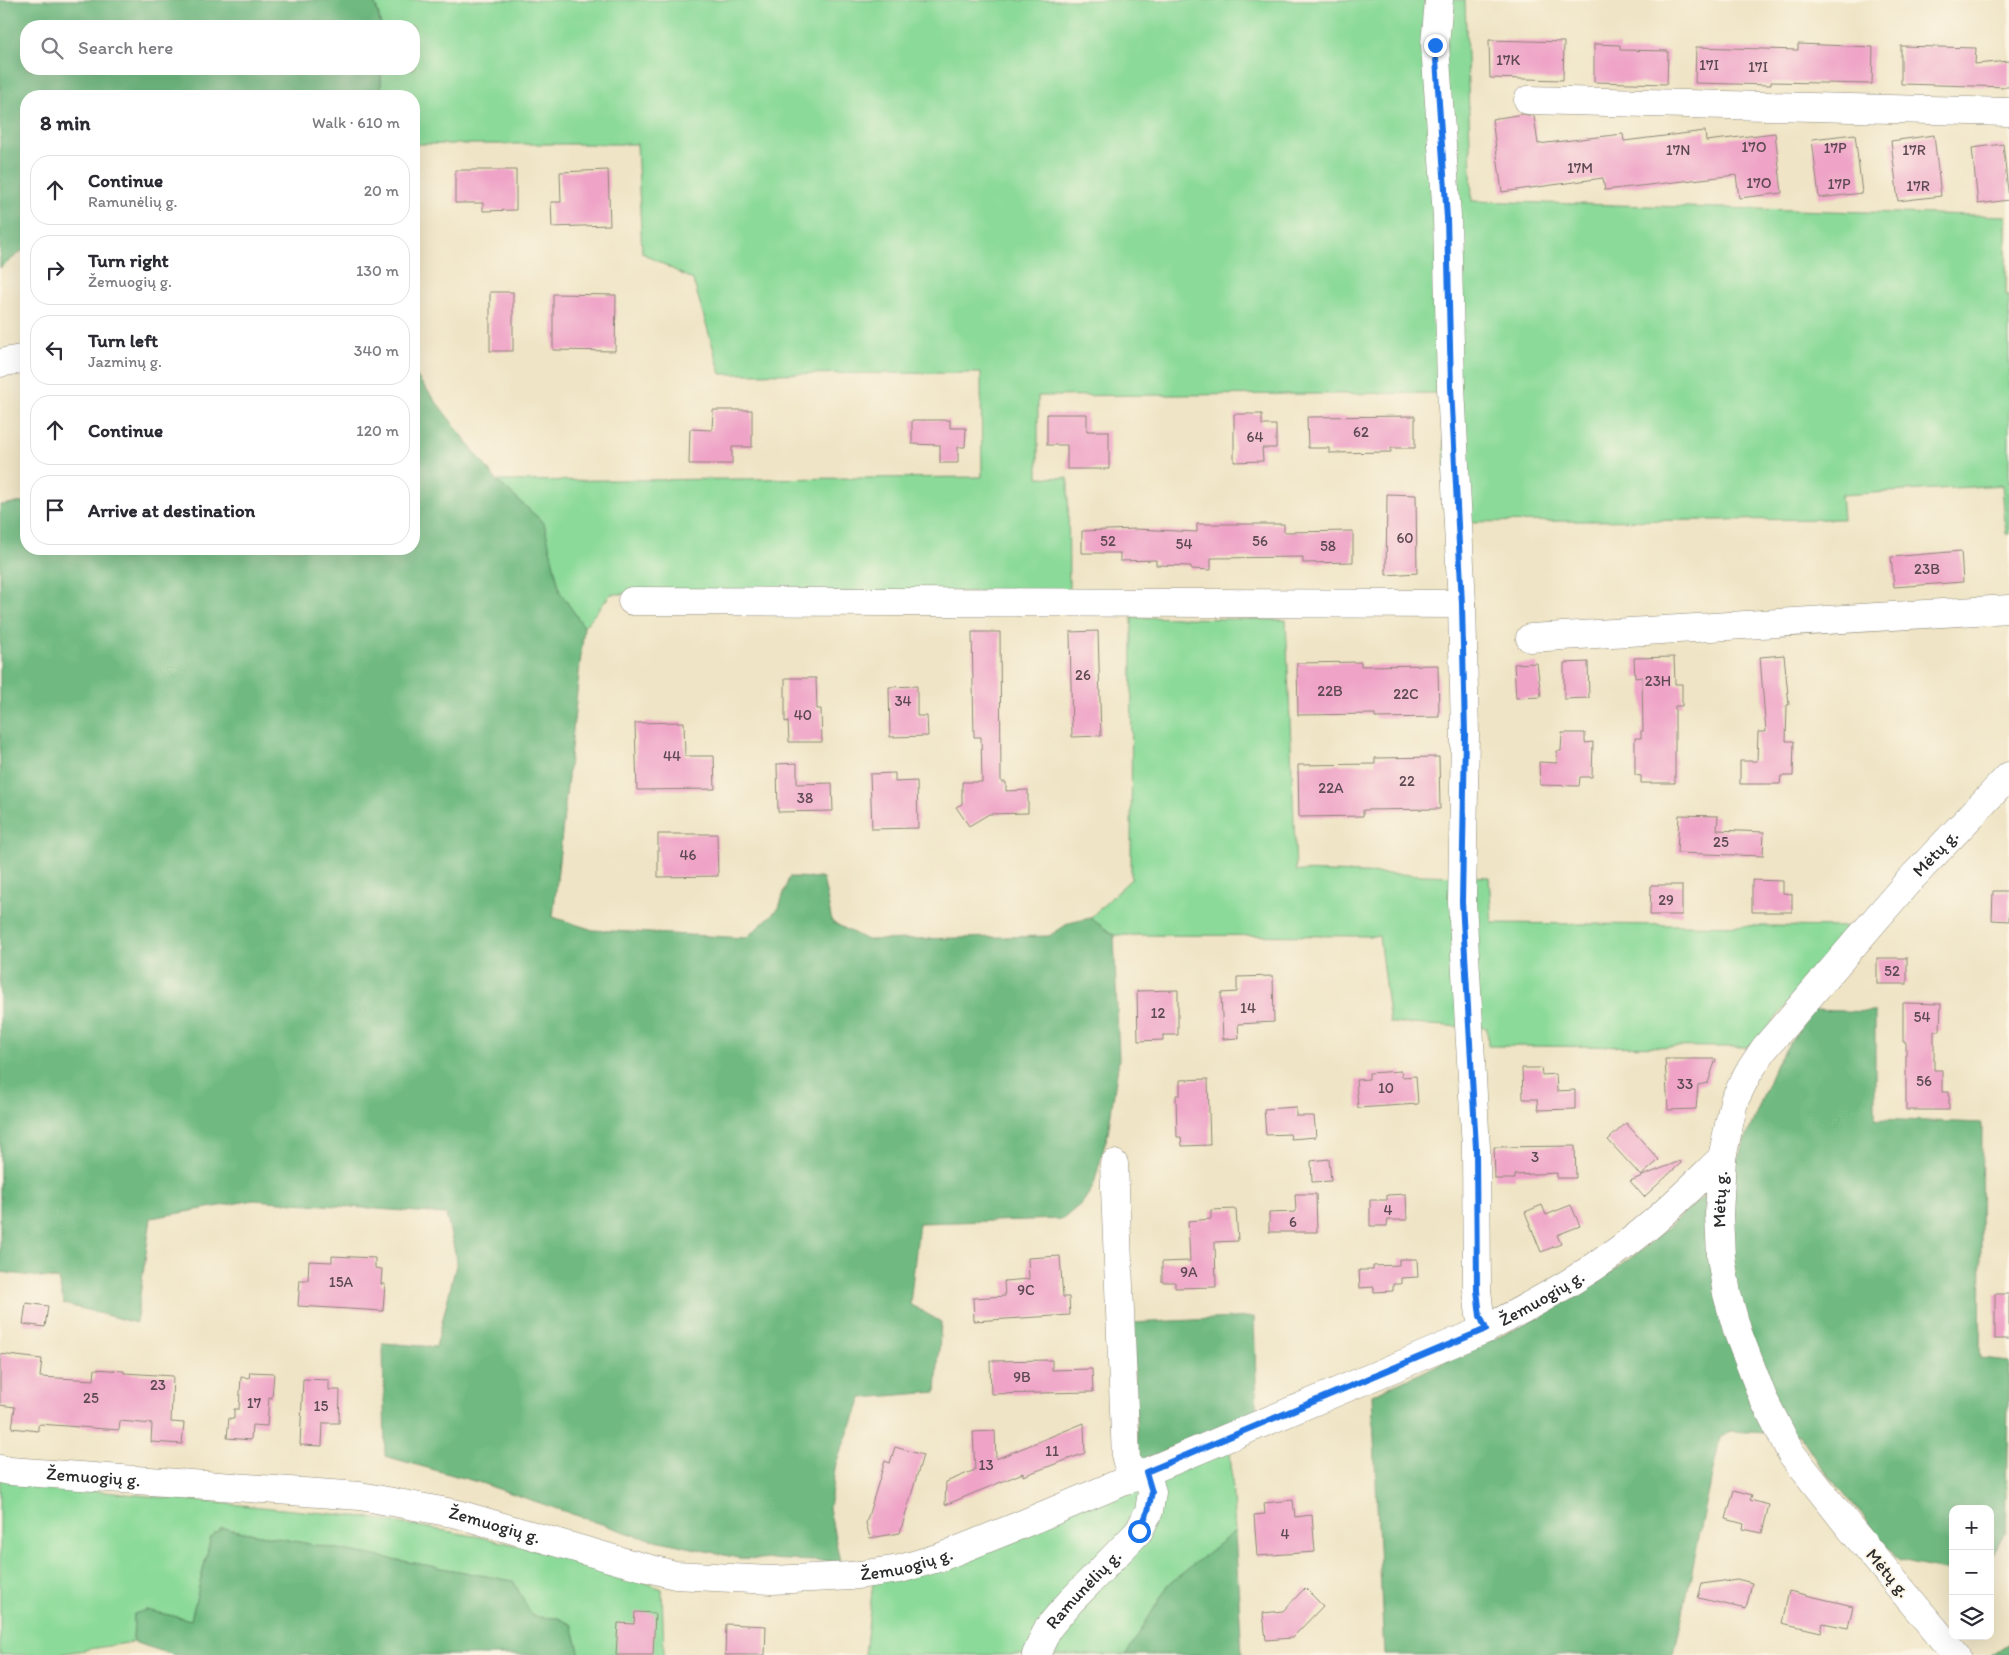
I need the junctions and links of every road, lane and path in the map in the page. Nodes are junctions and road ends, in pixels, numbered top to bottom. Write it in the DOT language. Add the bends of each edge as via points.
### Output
graph roads {
  1 [pos="1439,0"];
  2 [pos="1528,100"];
  3 [pos="2009,112"];
  4 [pos="20,359"];
  5 [pos="0,363"];
  6 [pos="632,601"];
  7 [pos="1462,604"];
  8 [pos="2009,609"];
  9 [pos="1530,638"];
  10 [pos="2009,776"];
  11 [pos="1722,1158"];
  12 [pos="1114,1164"];
  13 [pos="1486,1329"];
  14 [pos="0,1469"];
  15 [pos="1139,1475"];
  16 [pos="1036,1655"];
  17 [pos="1956,1655"];
  1 -- 7 [label="street" via="1435,45 1447,218"];
  2 -- 3 [label="street"];
  4 -- 5 [label="street"];
  6 -- 7 [label="street"];
  7 -- 13 [label="street" via="1465,734 1462,902 1476,1148 1477,1290 1480,1316"];
  8 -- 9 [label="street"];
  10 -- 11 [label="street, Mėtų g." via="1895,897 1764,1049 1734,1101"];
  11 -- 13 [label="street, Žemuogių g." via="1655,1221 1602,1261 1532,1305"];
  11 -- 17 [label="street, Mėtų g." via="1719,1215 1727,1294 1763,1398 1791,1452"];
  12 -- 15 [label="street, Ramunėlių g." via="1126,1460"];
  13 -- 15 [label="street, Žemuogių g."];
  14 -- 15 [label="street, Žemuogių g." via="360,1496 458,1514 676,1575 772,1580 900,1570 941,1557"];
  15 -- 16 [label="street, Ramunėlių g." via="1152,1492 1139,1531 1048,1628"];
}
